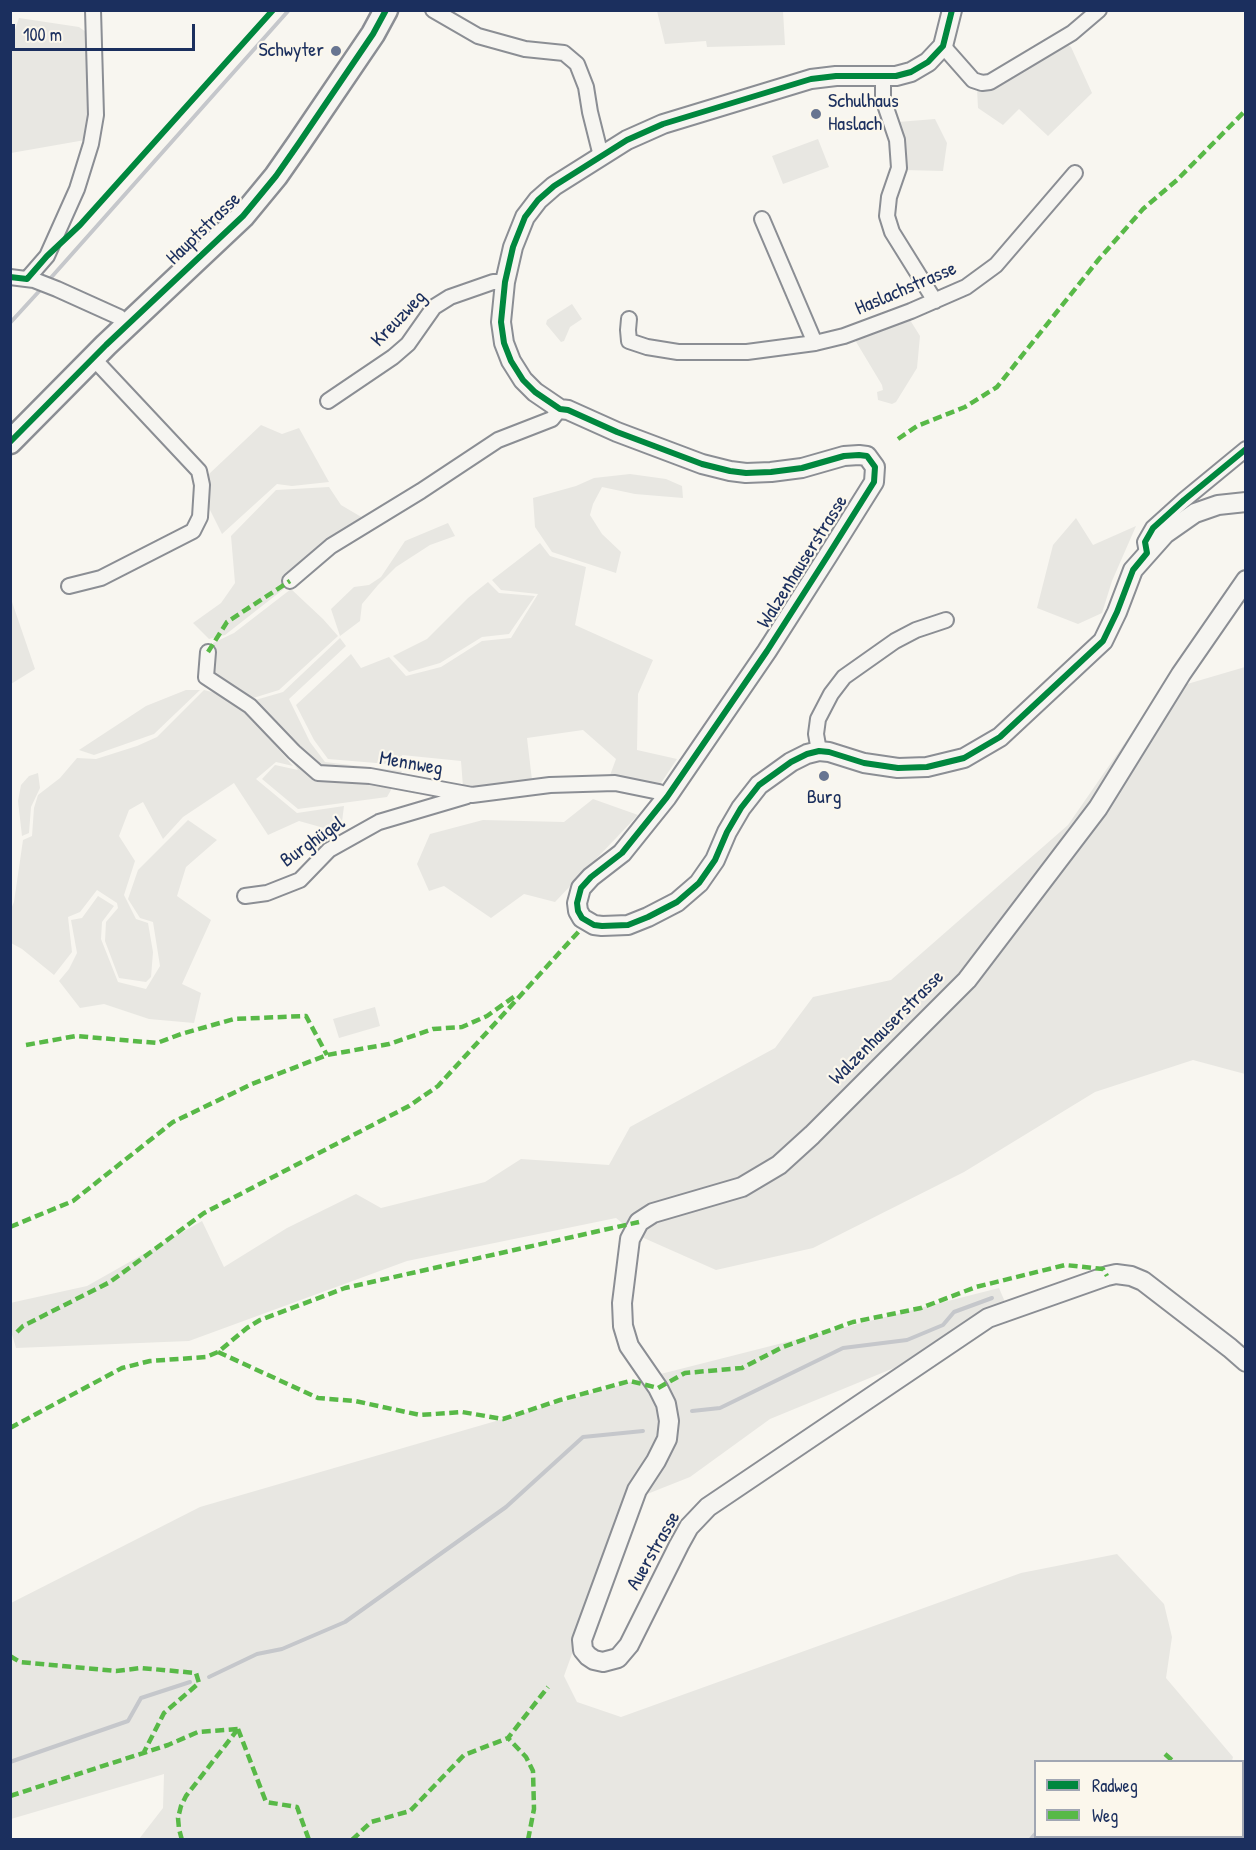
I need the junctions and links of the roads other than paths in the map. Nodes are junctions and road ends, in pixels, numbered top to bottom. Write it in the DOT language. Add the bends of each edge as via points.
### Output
graph roads {
  1 [pos="93,10"];
  2 [pos="386,10"];
  3 [pos="433,10"];
  4 [pos="952,10"];
  5 [pos="1098,10"];
  6 [pos="943,46"];
  7 [pos="883,76"];
  8 [pos="601,156"];
  9 [pos="1075,173"];
  10 [pos="762,219"];
  11 [pos="10,277"];
  12 [pos="31,280"];
  13 [pos="505,282"];
  14 [pos="935,301"];
  15 [pos="630,319"];
  16 [pos="127,325"];
  17 [pos="815,343"];
  18 [pos="93,358"];
  19 [pos="328,401"];
  20 [pos="560,409"];
  21 [pos="10,442"];
  22 [pos="1245,449"];
  23 [pos="1245,502"];
  24 [pos="1147,553"];
  25 [pos="1245,580"];
  26 [pos="290,581"];
  27 [pos="69,586"];
  28 [pos="946,620"];
  29 [pos="208,652"];
  30 [pos="819,751"];
  31 [pos="472,795"];
  32 [pos="667,797"];
  33 [pos="245,896"];
  34 [pos="639,1222"];
  35 [pos="1245,1362"];
  1 -- 12 [label="street" via="96,115 91,144 77,189 47,256"];
  2 -- 16 [label="main road, Hauptstrasse" via="310,127 250,208"];
  3 -- 8 [label="street" via="478,36 525,49 564,53 577,64"];
  4 -- 6 [label="street"];
  5 -- 6 [label="street" via="1072,33 990,82 973,80"];
  6 -- 7 [label="street, Walzenhauserstrasse" via="911,72"];
  7 -- 8 [label="street, Walzenhauserstrasse" via="811,79 663,123"];
  7 -- 14 [label="street" via="883,99 897,140 899,168 889,197 888,216 892,232"];
  8 -- 13 [label="street, Walzenhauserstrasse" via="554,186 525,217"];
  9 -- 14 [label="street, Haslachstrasse" via="996,265 966,287"];
  10 -- 17 [label="street"];
  11 -- 12 [label="street"];
  12 -- 16 [label="street" via="119,317"];
  13 -- 19 [label="street, Kreuzweg" via="493,282 450,297 434,307 408,344"];
  13 -- 20 [label="street, Walzenhauserstrasse" via="501,322 511,361 535,392"];
  14 -- 17 [label="street, Haslachstrasse"];
  15 -- 17 [label="street, Haslachstrasse" via="629,341 678,352 747,352"];
  16 -- 18 [label="main road, Hauptstrasse"];
  18 -- 21 [label="main road, Hauptstrasse"];
  18 -- 27 [label="street" via="199,471 200,517 193,531 109,574"];
  20 -- 26 [label="street" via="552,419 498,440 331,546"];
  20 -- 32 [label="street, Walzenhauserstrasse" via="702,464 730,471 771,472 859,455 867,456 875,467 874,482 827,557"];
  22 -- 24 [label="street" via="1153,528 1145,542"];
  23 -- 24 [label="street" via="1195,513 1165,534"];
  24 -- 30 [label="street" via="1133,570 1103,641 1000,737 964,758 927,767 864,763"];
  25 -- 34 [label="street, Walzenhauserstrasse" via="1098,808 967,980 779,1165 742,1187 653,1213"];
  28 -- 30 [label="street" via="905,636 844,677 818,719"];
  29 -- 31 [label="street, Mennweg" via="206,677 250,706 318,773 370,776"];
  30 -- 32 [label="street, Walzenhauserstrasse" via="791,762 759,785 741,808 699,883 677,902 628,925 587,922 578,911 581,888 622,853"];
  31 -- 32 [label="street, Mennweg" via="550,785 615,783"];
  31 -- 33 [label="street, Burghügel" via="379,822 329,850 300,880 267,893"];
  34 -- 35 [label="street, Auerstrasse" via="630,1239 622,1326 629,1346 666,1404 669,1421 667,1439 637,1490 582,1641 588,1656 603,1662 618,1658 629,1645 689,1527 708,1508 988,1318 1107,1276 1131,1276 1143,1281"];
}
